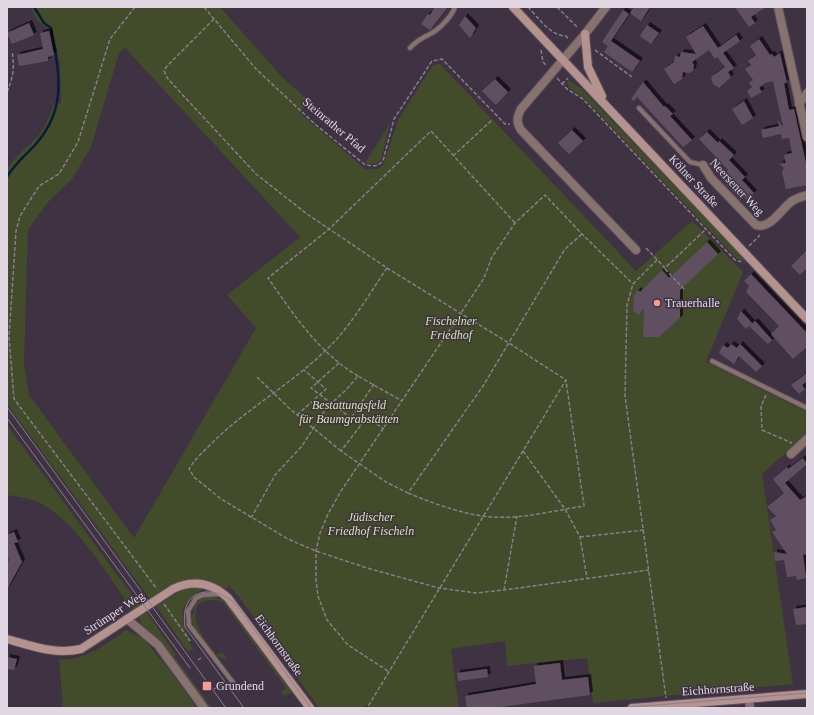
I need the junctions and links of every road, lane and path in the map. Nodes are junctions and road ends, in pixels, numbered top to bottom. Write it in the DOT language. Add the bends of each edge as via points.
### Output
graph roads {
  1 [pos="135,7"];
  2 [pos="204,7"];
  3 [pos="455,7"];
  4 [pos="513,7"];
  5 [pos="528,7"];
  6 [pos="557,7"];
  7 [pos="606,7"];
  8 [pos="778,7"];
  9 [pos="214,19"];
  10 [pos="585,34"];
  11 [pos="593,46"];
  12 [pos="574,47"];
  13 [pos="410,48"];
  14 [pos="12,52"];
  15 [pos="564,59"];
  16 [pos="553,72"];
  17 [pos="632,77"];
  18 [pos="7,92"];
  19 [pos="807,93"];
  20 [pos="799,104"];
  21 [pos="607,105"];
  22 [pos="639,108"];
  23 [pos="492,120"];
  24 [pos="518,124"];
  25 [pos="807,137"];
  26 [pos="454,156"];
  27 [pos="704,165"];
  28 [pos="807,195"];
  29 [pos="515,223"];
  30 [pos="761,227"];
  31 [pos="328,230"];
  32 [pos="706,230"];
  33 [pos="582,234"];
  34 [pos="646,248"];
  35 [pos="636,250"];
  36 [pos="744,252"];
  37 [pos="657,260"];
  38 [pos="757,265"];
  39 [pos="386,268"];
  40 [pos="665,268"];
  41 [pos="633,284"];
  42 [pos="684,290"];
  43 [pos="461,313"];
  44 [pos="807,319"];
  45 [pos="509,343"];
  46 [pos="325,352"];
  47 [pos="712,361"];
  48 [pos="338,363"];
  49 [pos="304,370"];
  50 [pos="358,376"];
  51 [pos="257,377"];
  52 [pos="566,380"];
  53 [pos="318,382"];
  54 [pos="374,384"];
  55 [pos="769,389"];
  56 [pos="273,392"];
  57 [pos="320,395"];
  58 [pos="402,402"];
  59 [pos="330,404"];
  60 [pos="807,408"];
  61 [pos="357,410"];
  62 [pos="297,415"];
  63 [pos="366,416"];
  64 [pos="351,418"];
  65 [pos="361,425"];
  66 [pos="314,429"];
  67 [pos="384,429"];
  68 [pos="807,438"];
  69 [pos="799,446"];
  70 [pos="341,451"];
  71 [pos="523,451"];
  72 [pos="790,454"];
  73 [pos="358,464"];
  74 [pos="408,493"];
  75 [pos="565,509"];
  76 [pos="483,516"];
  77 [pos="516,516"];
  78 [pos="250,518"];
  79 [pos="644,530"];
  80 [pos="580,537"];
  81 [pos="316,551"];
  82 [pos="649,570"];
  83 [pos="587,578"];
  84 [pos="439,588"];
  85 [pos="504,590"];
  86 [pos="160,597"];
  87 [pos="228,598"];
  88 [pos="127,619"];
  89 [pos="7,639"];
  90 [pos="190,641"];
  91 [pos="201,658"];
  92 [pos="198,660"];
  93 [pos="389,671"];
  94 [pos="223,683"];
  95 [pos="214,689"];
  96 [pos="238,689"];
  97 [pos="807,694"];
  98 [pos="749,698"];
  99 [pos="667,705"];
  100 [pos="204,708"];
  101 [pos="310,708"];
  102 [pos="367,708"];
  103 [pos="632,708"];
  104 [pos="750,708"];
  1 -- 86 [label="path" via="110,39 78,142 59,174 39,186 20,216 16,231 9,337 14,399 126,546"];
  2 -- 9 [label="path, Steinrather Pfad"];
  3 -- 13 [label="lane" via="450,18 432,34 419,38"];
  4 -- 15 [label="street, Kölner Straße"];
  5 -- 12 [label="path" via="553,32 566,36"];
  6 -- 10 [label="path"];
  7 -- 10 [label="street"];
  8 -- 20 [label="street"];
  9 -- 24 [label="path, Steinrather Pfad" via="256,69 316,125 364,164 372,167 383,161 394,119 432,61 442,58 506,124"];
  9 -- 31 [label="path" via="164,72 256,174"];
  10 -- 12 [label="street"];
  10 -- 21 [label="street" via="588,67"];
  11 -- 17 [label="path" via="597,52"];
  12 -- 15 [label="street"];
  14 -- 18 [label="path" via="14,66"];
  15 -- 16 [label="street"];
  15 -- 21 [label="street, Kölner Straße"];
  16 -- 24 [label="street" via="521,109 517,118"];
  16 -- 32 [label="path" via="567,89 582,99"];
  19 -- 20 [label="street"];
  20 -- 25 [label="street"];
  21 -- 36 [label="street, Kölner Straße"];
  22 -- 27 [label="lane, Neersener Weg" via="690,162"];
  23 -- 26 [label="path"];
  24 -- 35 [label="street"];
  26 -- 29 [label="path"];
  26 -- 31 [label="path" via="431,131"];
  27 -- 30 [label="street, Neersener Weg" via="711,178 756,225"];
  28 -- 30 [label="street, Neersener Weg" via="791,202 767,225"];
  29 -- 33 [label="path" via="545,195"];
  29 -- 43 [label="path" via="492,257 484,278"];
  30 -- 36 [label="path" via="759,235"];
  31 -- 39 [label="path"];
  31 -- 46 [label="path" via="268,278 304,329"];
  32 -- 38 [label="path" via="736,260 751,269"];
  32 -- 40 [label="path"];
  33 -- 41 [label="path"];
  33 -- 45 [label="path" via="566,249"];
  34 -- 37 [label="path"];
  36 -- 38 [label="street, Kölner Straße"];
  37 -- 40 [label="path"];
  37 -- 41 [label="path"];
  38 -- 44 [label="street, Kölner Straße"];
  39 -- 43 [label="path"];
  39 -- 46 [label="path" via="340,336"];
  40 -- 42 [label="path"];
  41 -- 79 [label="path" via="627,305 625,396"];
  43 -- 45 [label="path"];
  43 -- 58 [label="path"];
  45 -- 52 [label="path"];
  45 -- 74 [label="path" via="483,386"];
  46 -- 48 [label="path"];
  46 -- 49 [label="path"];
  47 -- 55 [label="lane"];
  48 -- 50 [label="path"];
  48 -- 53 [label="path"];
  49 -- 53 [label="path"];
  49 -- 56 [label="path"];
  50 -- 54 [label="path"];
  50 -- 59 [label="path"];
  51 -- 56 [label="path"];
  52 -- 71 [label="path"];
  52 -- 75 [label="path" via="584,506"];
  53 -- 57 [label="path" via="326,389"];
  53 -- 57 [label="path" via="311,388"];
  54 -- 58 [label="path"];
  54 -- 61 [label="path"];
  55 -- 60 [label="lane"];
  55 -- 69 [label="path" via="760,406 762,430"];
  56 -- 62 [label="path"];
  56 -- 78 [label="path" via="217,438 189,469 194,477 221,499"];
  57 -- 59 [label="path"];
  57 -- 62 [label="path"];
  58 -- 67 [label="path"];
  59 -- 64 [label="path"];
  59 -- 66 [label="path"];
  61 -- 63 [label="path"];
  61 -- 64 [label="path"];
  62 -- 66 [label="path"];
  63 -- 65 [label="path"];
  63 -- 67 [label="path"];
  64 -- 65 [label="path"];
  65 -- 70 [label="path"];
  66 -- 70 [label="path"];
  66 -- 78 [label="path" via="275,475"];
  67 -- 73 [label="path"];
  68 -- 69 [label="street"];
  69 -- 72 [label="street"];
  70 -- 73 [label="path"];
  71 -- 75 [label="path"];
  71 -- 76 [label="path"];
  73 -- 74 [label="path"];
  73 -- 81 [label="path" via="328,514 320,532"];
  74 -- 76 [label="path"];
  75 -- 77 [label="path"];
  75 -- 80 [label="path"];
  76 -- 77 [label="path"];
  76 -- 84 [label="path"];
  77 -- 85 [label="path"];
  78 -- 81 [label="path"];
  79 -- 80 [label="path"];
  79 -- 82 [label="path"];
  80 -- 83 [label="path"];
  81 -- 84 [label="path"];
  81 -- 93 [label="path" via="318,596 327,620 348,644"];
  82 -- 83 [label="path"];
  82 -- 99 [label="path"];
  83 -- 85 [label="path"];
  84 -- 85 [label="path" via="476,592"];
  84 -- 93 [label="path"];
  86 -- 87 [label="street, Strümper Weg" via="182,585 201,583 220,590"];
  86 -- 88 [label="street, Strümper Weg"];
  86 -- 90 [label="path"];
  87 -- 96 [label="lane" via="217,593 196,598 191,604 188,619 194,633"];
  87 -- 101 [label="street, Eichhornstraße"];
  88 -- 89 [label="street, Strümper Weg" via="90,644 72,651 47,650"];
  88 -- 100 [label="street" via="158,645"];
  91 -- 92 [label="path"];
  93 -- 102 [label="path"];
  94 -- 95 [label="path"];
  97 -- 98 [label="street, Eichhornstraße"];
  98 -- 99 [label="street, Eichhornstraße"];
  98 -- 104 [label="street"];
  99 -- 103 [label="street, Eichhornstraße"];
}
